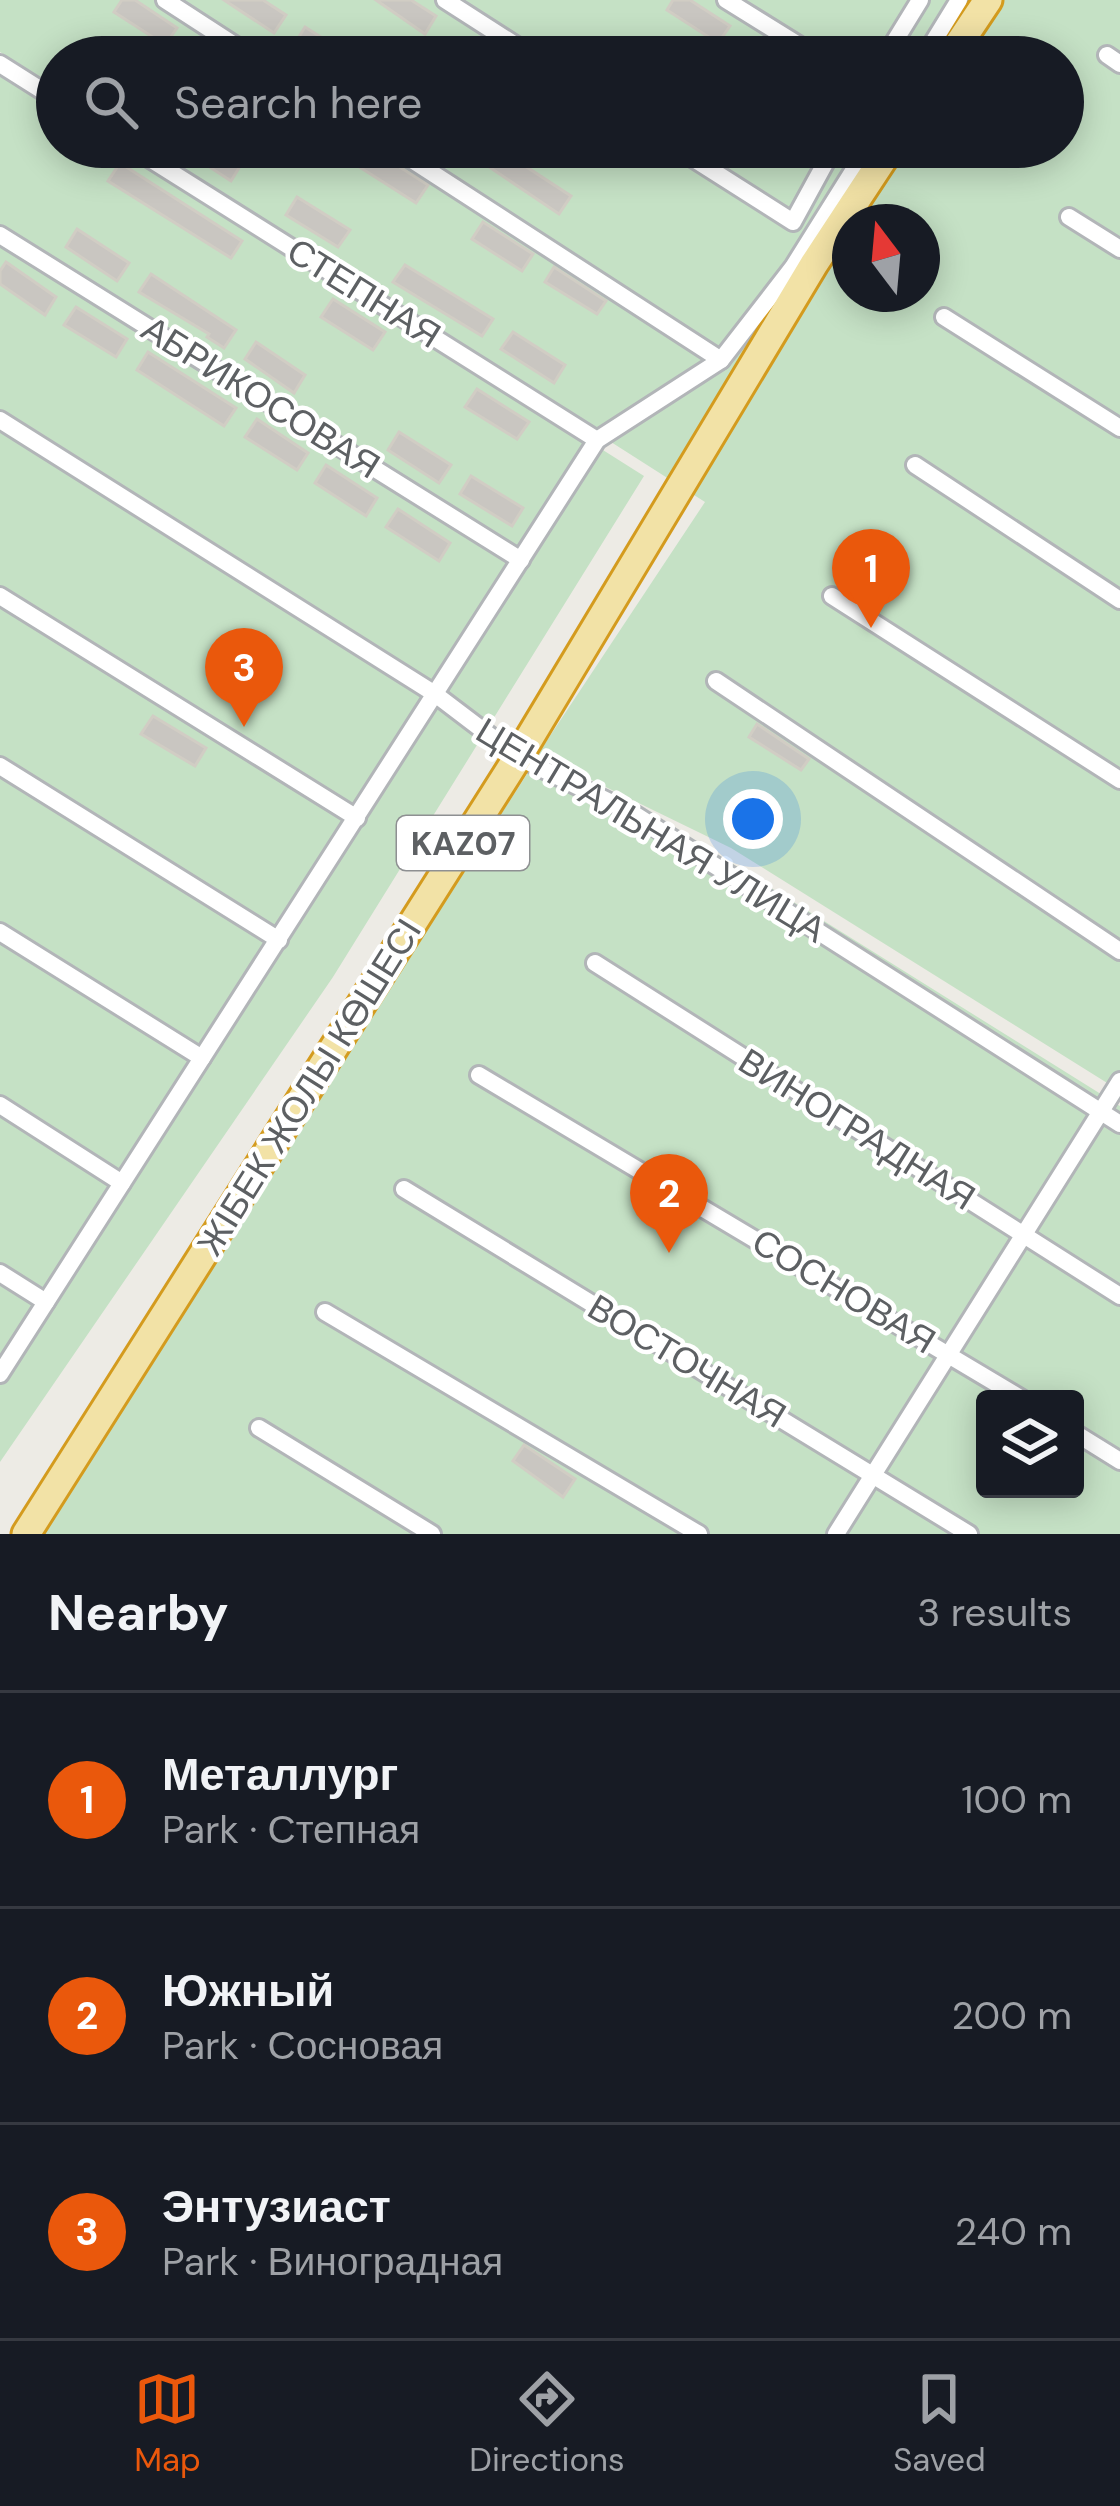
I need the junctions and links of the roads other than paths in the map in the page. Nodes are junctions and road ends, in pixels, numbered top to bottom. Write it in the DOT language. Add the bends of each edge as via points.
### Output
graph roads {
  1 [pos="165,0"];
  2 [pos="445,0"];
  3 [pos="727,0"];
  4 [pos="920,0"];
  5 [pos="959,0"];
  6 [pos="988,0"];
  7 [pos="221,36"];
  8 [pos="501,36"];
  9 [pos="784,36"];
  10 [pos="898,36"];
  11 [pos="937,36"];
  12 [pos="964,36"];
  13 [pos="0,64"];
  14 [pos="36,87"];
  15 [pos="164,168"];
  16 [pos="425,168"];
  17 [pos="708,168"];
  18 [pos="823,168"];
  19 [pos="855,168"];
  20 [pos="877,168"];
  21 [pos="1069,217"];
  22 [pos="0,235"];
  23 [pos="1120,249"];
  24 [pos="944,317"];
  25 [pos="722,360"];
  26 [pos="0,420"];
  27 [pos="1120,428"];
  28 [pos="597,440"];
  29 [pos="915,465"];
  30 [pos="521,560"];
  31 [pos="0,596"];
  32 [pos="832,596"];
  33 [pos="1120,601"];
  34 [pos="716,681"];
  35 [pos="435,694"];
  36 [pos="518,757"];
  37 [pos="0,766"];
  38 [pos="1120,780"];
  39 [pos="357,818"];
  40 [pos="0,932"];
  41 [pos="279,940"];
  42 [pos="1120,951"];
  43 [pos="595,963"];
  44 [pos="202,1058"];
  45 [pos="478,1075"];
  46 [pos="1120,1081"];
  47 [pos="0,1105"];
  48 [pos="1100,1111"];
  49 [pos="1120,1124"];
  50 [pos="122,1183"];
  51 [pos="404,1190"];
  52 [pos="1023,1235"];
  53 [pos="0,1273"];
  54 [pos="1120,1296"];
  55 [pos="46,1302"];
  56 [pos="326,1312"];
  57 [pos="950,1353"];
  58 [pos="0,1374"];
  59 [pos="1008,1390"];
  60 [pos="259,1428"];
  61 [pos="1084,1439"];
  62 [pos="1120,1462"];
  63 [pos="874,1474"];
  64 [pos="26,1534"];
  65 [pos="432,1534"];
  66 [pos="699,1534"];
  67 [pos="836,1534"];
  68 [pos="969,1534"];
  1 -- 7 [label="street"];
  2 -- 8 [label="street"];
  3 -- 9 [label="street"];
  4 -- 10 [label="street"];
  5 -- 11 [label="street"];
  6 -- 12 [label="highway"];
  13 -- 14 [label="street"];
  15 -- 28 [label="street, СТЕПНАЯ"];
  16 -- 25 [label="street"];
  17 -- 18 [label="street" via="793,222"];
  19 -- 25 [label="street"];
  20 -- 36 [label="highway, ЖІБЕК ЖОЛЫ КӨШЕСІ / KAZ07"];
  21 -- 23 [label="street"];
  22 -- 30 [label="street, АБРИКОСОВАЯ"];
  24 -- 27 [label="street"];
  25 -- 28 [label="street"];
  26 -- 35 [label="street, ЦЕНТРАЛЬНАЯ УЛИЦА"];
  28 -- 30 [label="street"];
  29 -- 33 [label="street"];
  30 -- 35 [label="street"];
  31 -- 39 [label="street"];
  32 -- 38 [label="street"];
  34 -- 42 [label="street"];
  35 -- 36 [label="street, ЦЕНТРАЛЬНАЯ УЛИЦА"];
  35 -- 39 [label="street"];
  36 -- 48 [label="street, ЦЕНТРАЛЬНАЯ УЛИЦА" via="634,814"];
  36 -- 64 [label="highway, ЖІБЕК ЖОЛЫ КӨШЕСІ / KAZ07"];
  37 -- 41 [label="street"];
  39 -- 41 [label="street"];
  40 -- 44 [label="street"];
  41 -- 44 [label="street"];
  43 -- 52 [label="street, ВИНОГРАДНАЯ"];
  44 -- 50 [label="street"];
  45 -- 57 [label="street, СОСНОВАЯ"];
  46 -- 48 [label="street"];
  47 -- 50 [label="street"];
  48 -- 49 [label="street, ЦЕНТРАЛЬНАЯ УЛИЦА"];
  48 -- 52 [label="street"];
  50 -- 55 [label="street"];
  51 -- 63 [label="street, ВОСТОЧНАЯ"];
  52 -- 54 [label="street, ВИНОГРАДНАЯ"];
  52 -- 57 [label="street"];
  53 -- 55 [label="street"];
  55 -- 58 [label="street"];
  56 -- 66 [label="street"];
  57 -- 59 [label="street, СОСНОВАЯ"];
  57 -- 63 [label="street"];
  60 -- 65 [label="street"];
  61 -- 62 [label="street"];
  63 -- 67 [label="street"];
  63 -- 68 [label="street, ВОСТОЧНАЯ"];
}
